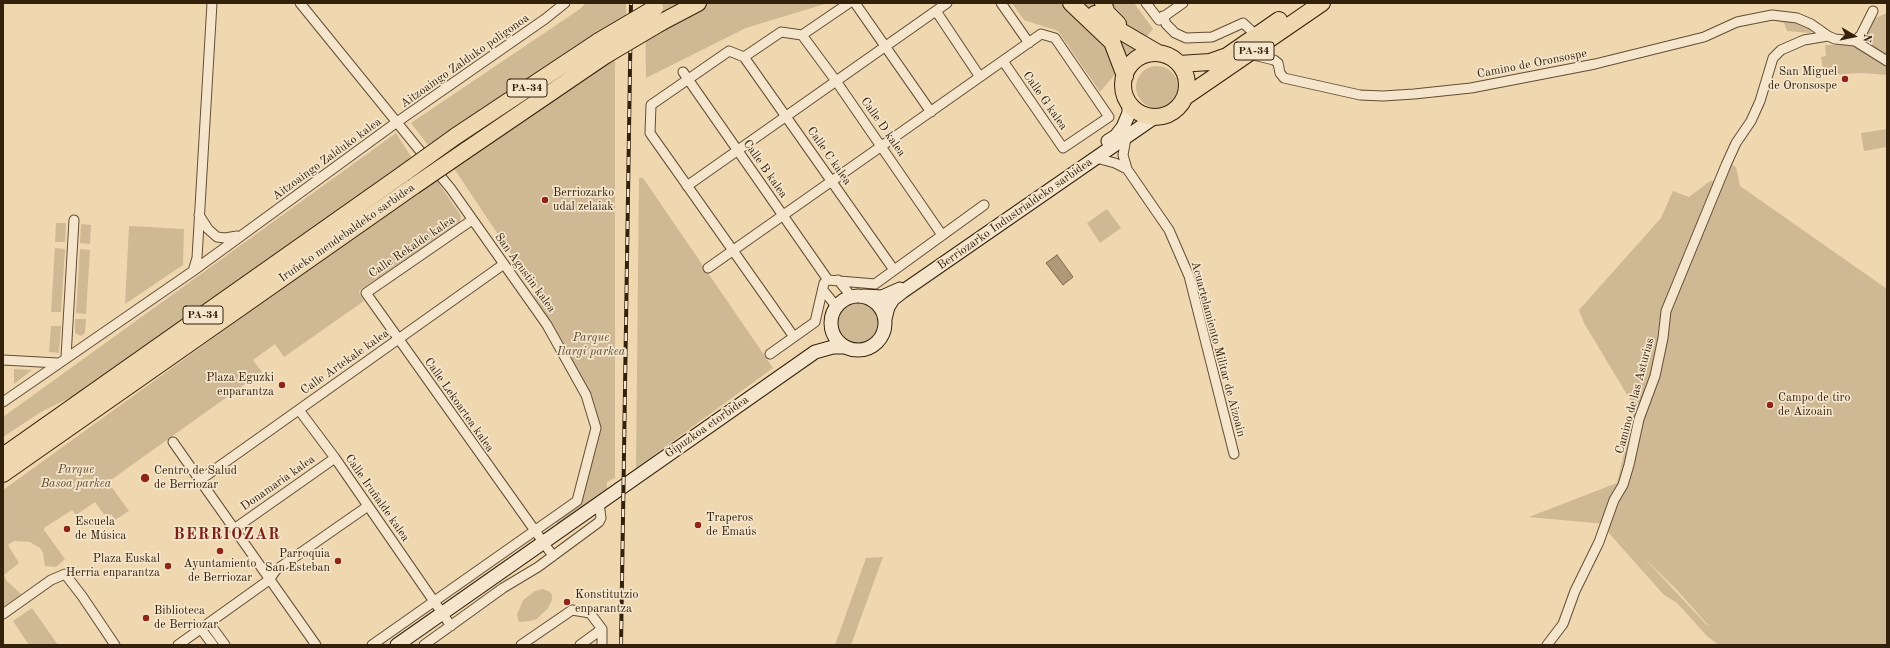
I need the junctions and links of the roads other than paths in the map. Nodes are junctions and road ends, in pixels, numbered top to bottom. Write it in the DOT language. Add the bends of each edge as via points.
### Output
graph roads {
  1 [pos="212,3"];
  2 [pos="300,3"];
  3 [pos="565,3"];
  4 [pos="706,3"];
  5 [pos="849,3"];
  6 [pos="855,3"];
  7 [pos="947,3"];
  8 [pos="1001,3"];
  9 [pos="1103,3"];
  10 [pos="1146,3"];
  11 [pos="1183,3"];
  12 [pos="1303,3"];
  13 [pos="1322,3"];
  14 [pos="694,5"];
  15 [pos="1075,5"];
  16 [pos="660,11"];
  17 [pos="936,11"];
  18 [pos="1873,11"];
  19 [pos="1164,16"];
  20 [pos="802,35"];
  21 [pos="1256,35"];
  22 [pos="1128,36"];
  23 [pos="1828,36"];
  24 [pos="1855,41"];
  25 [pos="1028,43"];
  26 [pos="886,46"];
  27 [pos="602,48"];
  28 [pos="1158,53"];
  29 [pos="1249,54"];
  30 [pos="744,57"];
  31 [pos="1003,61"];
  32 [pos="1887,61"];
  33 [pos="1179,64"];
  34 [pos="685,75"];
  35 [pos="1125,76"];
  36 [pos="980,77"];
  37 [pos="836,81"];
  38 [pos="1185,96"];
  39 [pos="1129,104"];
  40 [pos="931,112"];
  41 [pos="786,117"];
  42 [pos="1156,117"];
  43 [pos="397,122"];
  44 [pos="1126,138"];
  45 [pos="882,146"];
  46 [pos="738,151"];
  47 [pos="1096,158"];
  48 [pos="1127,169"];
  49 [pos="832,181"];
  50 [pos="687,186"];
  51 [pos="984,205"];
  52 [pos="199,214"];
  53 [pos="782,216"];
  54 [pos="74,220"];
  55 [pos="472,220"];
  56 [pos="242,235"];
  57 [pos="942,235"];
  58 [pos="733,251"];
  59 [pos="504,264"];
  60 [pos="708,268"];
  61 [pos="894,270"];
  62 [pos="193,271"];
  63 [pos="828,280"];
  64 [pos="838,280"];
  65 [pos="823,290"];
  66 [pos="366,293"];
  67 [pos="858,296"];
  68 [pos="836,306"];
  69 [pos="885,320"];
  70 [pos="830,328"];
  71 [pos="794,337"];
  72 [pos="398,339"];
  73 [pos="844,347"];
  74 [pos="815,352"];
  75 [pos="770,354"];
  76 [pos="66,357"];
  77 [pos="3,360"];
  78 [pos="58,363"];
  79 [pos="156,367"];
  80 [pos="90,394"];
  81 [pos="3,402"];
  82 [pos="299,410"];
  83 [pos="173,442"];
  84 [pos="3,446"];
  85 [pos="1234,454"];
  86 [pos="3,456"];
  87 [pos="334,458"];
  88 [pos="3,474"];
  89 [pos="200,480"];
  90 [pos="3,482"];
  91 [pos="599,503"];
  92 [pos="368,506"];
  93 [pos="234,529"];
  94 [pos="534,531"];
  95 [pos="543,543"];
  96 [pos="553,556"];
  97 [pos="269,580"];
  98 [pos="434,601"];
  99 [pos="3,614"];
  100 [pos="442,614"];
  101 [pos="209,622"];
  102 [pos="451,626"];
  103 [pos="201,629"];
  104 [pos="602,629"];
  105 [pos="115,645"];
  106 [pos="178,645"];
  107 [pos="213,645"];
  108 [pos="225,645"];
  109 [pos="316,645"];
  110 [pos="372,645"];
  111 [pos="397,645"];
  112 [pos="424,645"];
  113 [pos="521,645"];
  114 [pos="580,645"];
  115 [pos="602,645"];
  116 [pos="1547,645"];
  1 -- 52 [label="street"];
  2 -- 43 [label="street, Aitzoaingo Zalduko kalea"];
  3 -- 43 [label="street, Aitzoaingo Zalduko poligonoa"];
  4 -- 14 [label="highway, Iruñeko mendebaldeko sarbidea"];
  5 -- 20 [label="street"];
  6 -- 26 [label="street"];
  7 -- 17 [label="street"];
  8 -- 25 [label="street"];
  9 -- 22 [label="highway" via="1107,13"];
  10 -- 19 [label="street" via="1159,20"];
  11 -- 19 [label="street"];
  12 -- 21 [label="highway, PA-34"];
  13 -- 29 [label="highway, PA-34"];
  14 -- 16 [label="highway, Iruñeko mendebaldeko sarbidea / PA-34"];
  15 -- 22 [label="highway"];
  15 -- 35 [label="highway" via="1112,42"];
  16 -- 27 [label="highway, Iruñeko mendebaldeko sarbidea / PA-34, bridge"];
  17 -- 26 [label="street"];
  17 -- 36 [label="street"];
  18 -- 24 [label="street" via="1862,35"];
  19 -- 21 [label="street" via="1166,24 1175,33 1186,38 1212,37 1244,23"];
  20 -- 30 [label="street" via="781,32"];
  20 -- 37 [label="street, Calle D kalea"];
  21 -- 33 [label="highway, PA-34" via="1227,56 1210,62"];
  22 -- 28 [label="highway"];
  23 -- 24 [label="street"];
  23 -- 29 [label="street, Camino de Oronsospe" via="1797,18 1772,15 1737,22 1704,37 1547,75 1471,88 1373,96 1281,77 1278,63 1274,60"];
  23 -- 116 [label="street, Camino de las Asturias" via="1804,40 1776,54 1770,66 1752,121 1736,143 1726,164 1666,310 1657,370 1639,419 1623,484 1563,624"];
  24 -- 32 [label="street"];
  25 -- 31 [label="street"];
  25 -- 31 [label="street, Calle G kalea" via="1041,34 1055,38 1109,117 1063,148"];
  26 -- 37 [label="street"];
  26 -- 40 [label="street"];
  27 -- 79 [label="highway, Iruñeko mendebaldeko sarbidea / PA-34, bridge" via="465,150"];
  27 -- 80 [label="highway, Iruñeko mendebaldeko sarbidea / PA-34, bridge" via="456,136"];
  28 -- 33 [label="highway"];
  28 -- 35 [label="highway" via="1147,54 1137,59 1129,66"];
  29 -- 38 [label="highway, PA-34"];
  30 -- 34 [label="street" via="729,51"];
  30 -- 41 [label="street, Calle C kalea"];
  31 -- 36 [label="street"];
  33 -- 38 [label="highway" via="1186,79"];
  34 -- 46 [label="street, Calle B kalea"];
  34 -- 50 [label="street" via="651,105 650,133"];
  35 -- 39 [label="highway" via="1124,87"];
  36 -- 40 [label="street"];
  37 -- 41 [label="street"];
  37 -- 45 [label="street, Calle D kalea"];
  38 -- 42 [label="highway, PA-34" via="1173,111"];
  39 -- 42 [label="highway" via="1138,112"];
  39 -- 67 [label="main road, Berriozarko Industrialdeko sarbidea" via="1129,113 1116,136 896,292 882,297"];
  40 -- 45 [label="street"];
  41 -- 46 [label="street"];
  41 -- 49 [label="street, Calle C kalea"];
  42 -- 44 [label="main road, Berriozarko Industrialdeko sarbidea"];
  43 -- 55 [label="street, San Agustin kalea" via="451,189"];
  43 -- 56 [label="street, Aitzoaingo Zalduko kalea"];
  44 -- 47 [label="main road, Berriozarko Industrialdeko sarbidea"];
  44 -- 48 [label="street, Acuartelamiento Militar de Aizoain" via="1123,155"];
  45 -- 49 [label="street"];
  45 -- 57 [label="street, Calle D kalea"];
  46 -- 50 [label="street"];
  46 -- 53 [label="street, Calle B kalea"];
  47 -- 48 [label="street"];
  47 -- 69 [label="main road, Berriozarko Industrialdeko sarbidea" via="902,292 888,307"];
  48 -- 85 [label="street, Acuartelamiento Militar de Aizoain" via="1169,230 1189,276"];
  49 -- 53 [label="street"];
  49 -- 61 [label="street, Calle C kalea"];
  50 -- 58 [label="street"];
  51 -- 57 [label="street"];
  52 -- 56 [label="street, Aitzoaingo Zalduko kalea" via="208,229 217,237 230,238"];
  52 -- 62 [label="street" via="197,258"];
  53 -- 58 [label="street"];
  53 -- 63 [label="street, Calle B kalea"];
  54 -- 76 [label="street"];
  55 -- 59 [label="street, San Agustin kalea"];
  55 -- 66 [label="street, Calle Rekalde kalea"];
  56 -- 62 [label="street, Aitzoaingo Zalduko kalea"];
  57 -- 61 [label="street"];
  58 -- 60 [label="street"];
  58 -- 71 [label="street"];
  59 -- 72 [label="street, Calle Artekale kalea"];
  59 -- 94 [label="street, San Agustin kalea" via="547,325 586,395 596,428 577,501"];
  61 -- 64 [label="street" via="875,284"];
  62 -- 76 [label="street, Aitzoaingo Zalduko kalea"];
  63 -- 64 [label="street"];
  63 -- 65 [label="street" via="824,283"];
  64 -- 67 [label="street"];
  65 -- 68 [label="street"];
  65 -- 71 [label="street" via="815,322"];
  66 -- 72 [label="street, Calle Lekoartea kalea"];
  67 -- 68 [label="main road"];
  67 -- 69 [label="main road" via="878,305"];
  68 -- 70 [label="main road" via="830,319"];
  69 -- 73 [label="main road" via="882,337 869,349 860,351"];
  70 -- 73 [label="main road" via="835,339"];
  70 -- 74 [label="main road, Gipuzkoa etorbidea" via="825,340"];
  71 -- 75 [label="street"];
  72 -- 82 [label="street, Calle Artekale kalea"];
  72 -- 94 [label="street, Calle Lekoartea kalea"];
  73 -- 74 [label="main road, Gipuzkoa etorbidea"];
  74 -- 91 [label="main road, Gipuzkoa etorbidea"];
  76 -- 78 [label="street, Aitzoaingo Zalduko kalea"];
  77 -- 78 [label="street"];
  78 -- 81 [label="street, Aitzoaingo Zalduko kalea"];
  79 -- 88 [label="highway, Iruñeko mendebaldeko sarbidea / PA-34"];
  79 -- 90 [label="highway"];
  80 -- 84 [label="highway" via="48,416"];
  80 -- 86 [label="highway, Iruñeko mendebaldeko sarbidea / PA-34"];
  82 -- 87 [label="street, Calle Iruñalde kalea"];
  82 -- 89 [label="street, Calle Artekale kalea"];
  83 -- 89 [label="street"];
  87 -- 92 [label="street, Calle Iruñalde kalea"];
  87 -- 93 [label="street, Donamaria kalea"];
  89 -- 93 [label="street"];
  91 -- 95 [label="main road, Gipuzkoa etorbidea"];
  91 -- 96 [label="street" via="600,522"];
  92 -- 97 [label="street" via="276,570"];
  92 -- 98 [label="street, Calle Iruñalde kalea"];
  93 -- 97 [label="street"];
  94 -- 95 [label="street"];
  94 -- 98 [label="street"];
  95 -- 96 [label="street"];
  95 -- 100 [label="main road, Gipuzkoa etorbidea"];
  96 -- 102 [label="street"];
  97 -- 101 [label="street"];
  97 -- 109 [label="street"];
  98 -- 100 [label="street"];
  98 -- 110 [label="street"];
  99 -- 105 [label="street" via="51,580 65,574"];
  100 -- 102 [label="street"];
  100 -- 111 [label="main road, Gipuzkoa etorbidea"];
  101 -- 103 [label="street"];
  101 -- 108 [label="street"];
  102 -- 112 [label="street"];
  103 -- 106 [label="street"];
  103 -- 107 [label="street"];
  104 -- 113 [label="street" via="590,613 572,610"];
  104 -- 114 [label="street"];
  104 -- 115 [label="street"];
}
